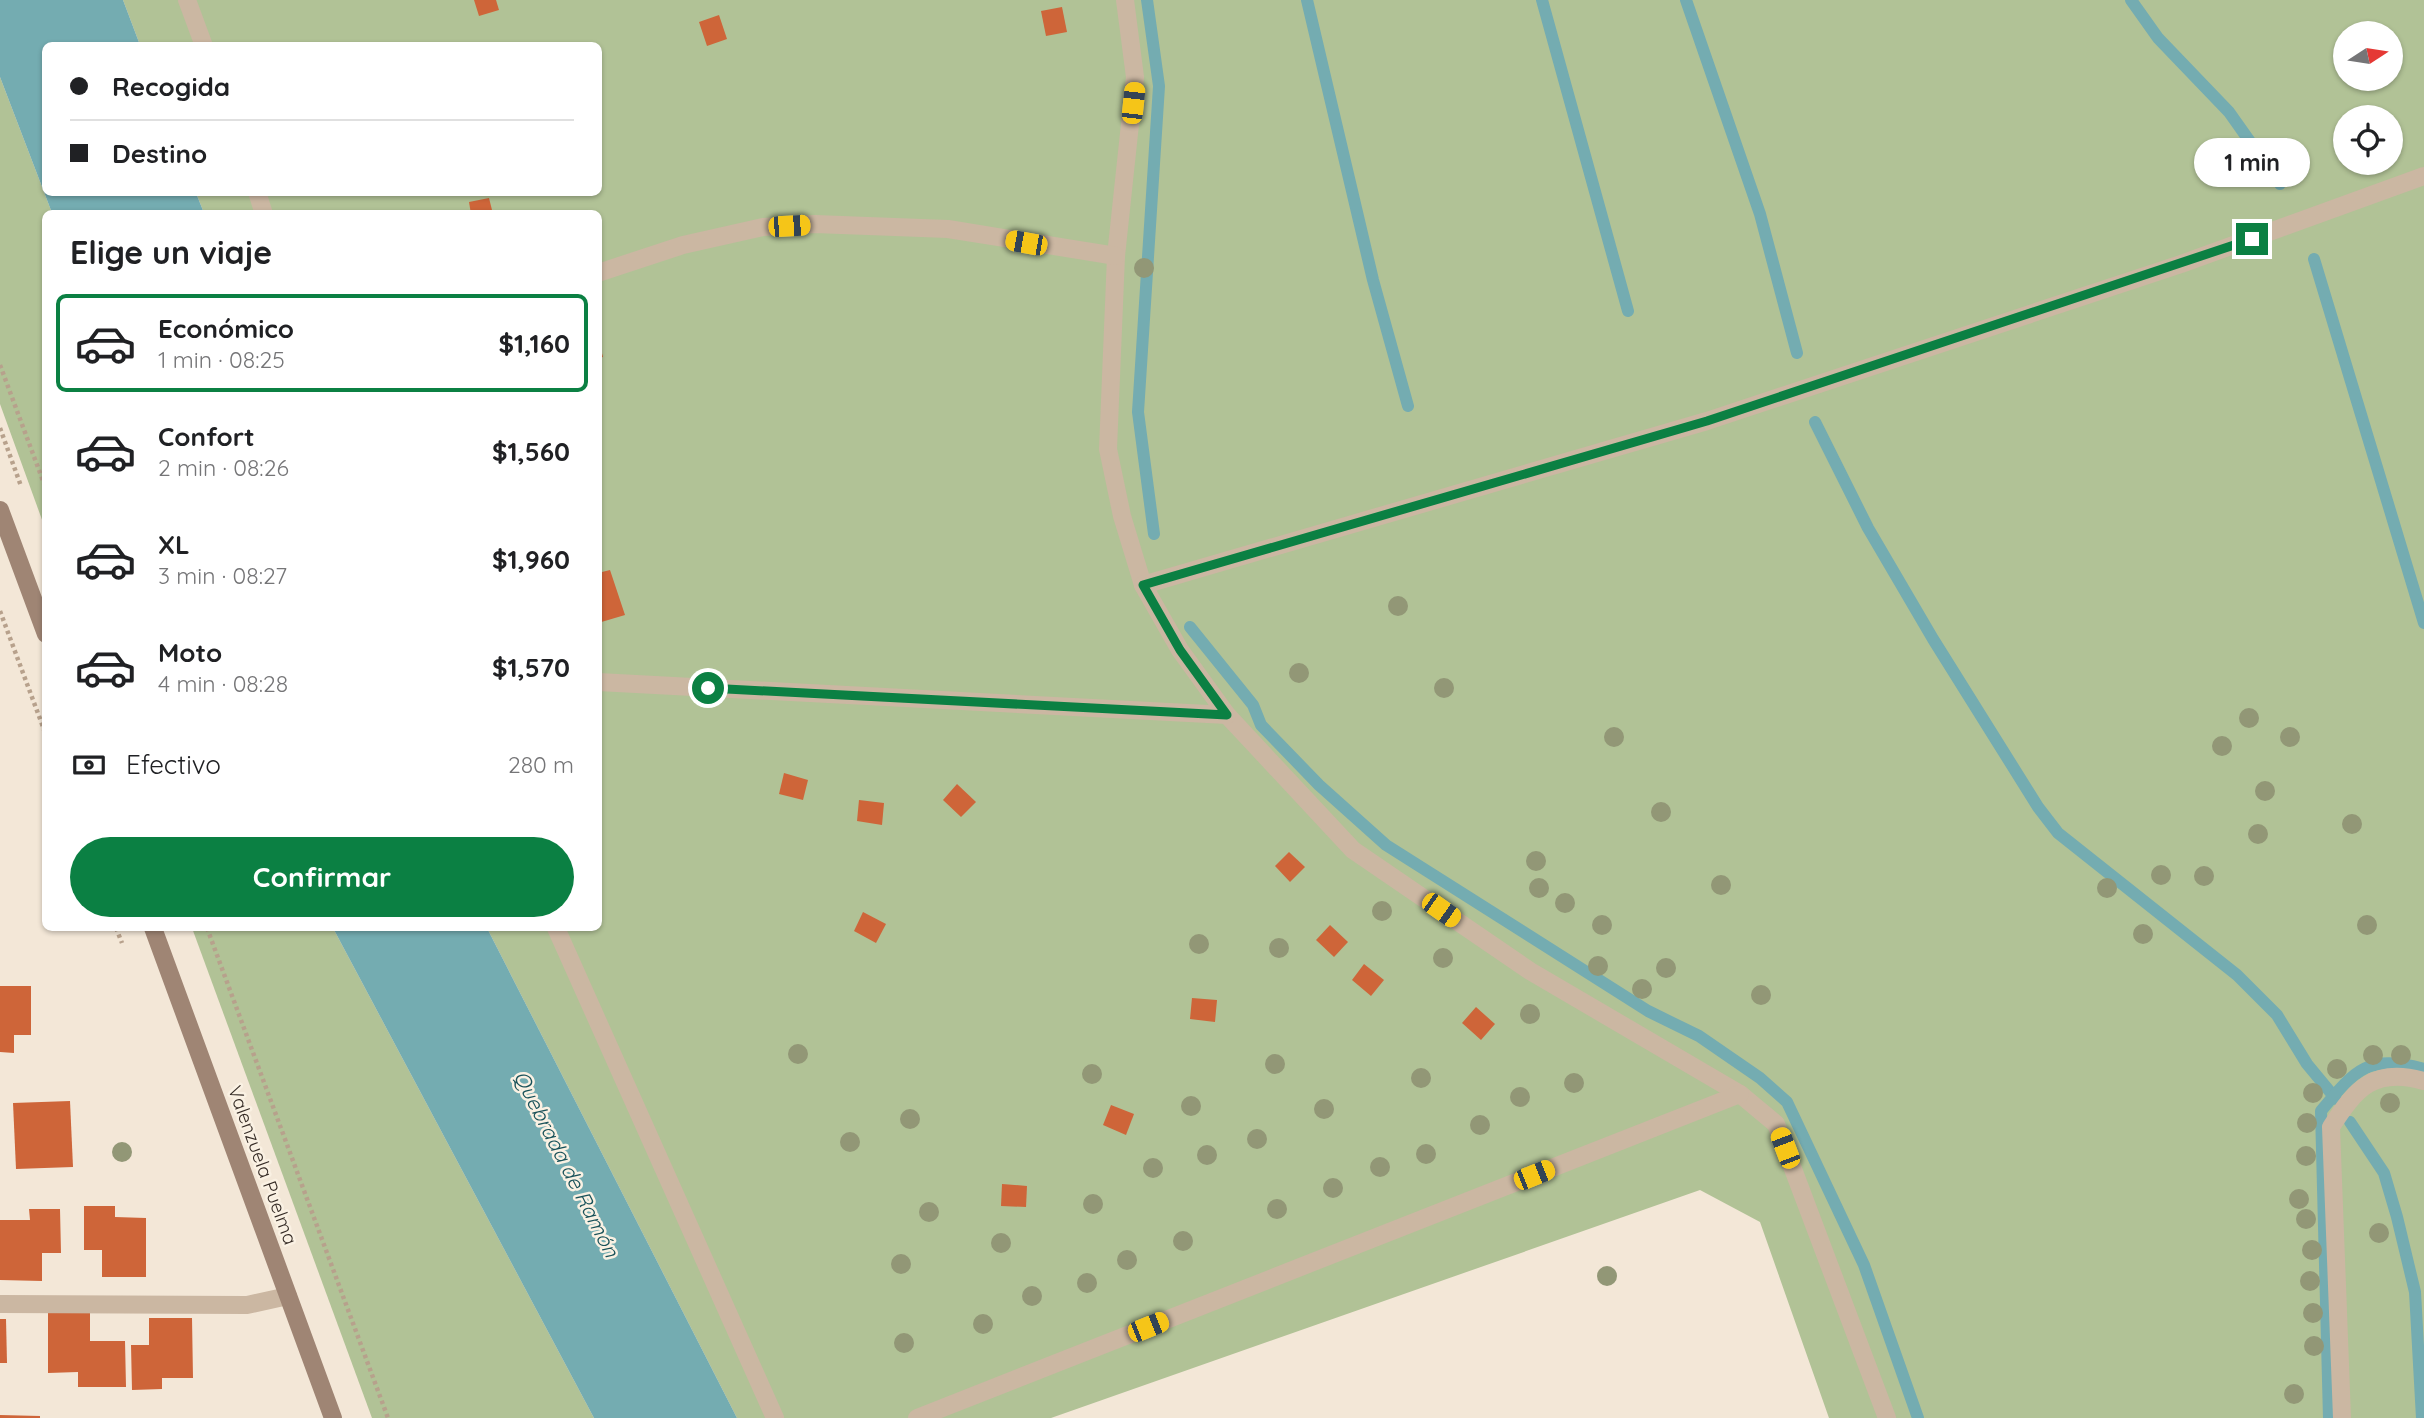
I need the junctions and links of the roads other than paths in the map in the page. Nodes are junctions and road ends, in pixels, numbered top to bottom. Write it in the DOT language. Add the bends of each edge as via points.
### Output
graph roads {
  1 [pos="187,0"];
  2 [pos="1125,0"];
  3 [pos="203,42"];
  4 [pos="2424,176"];
  5 [pos="1115,256"];
  6 [pos="602,272"];
  7 [pos="0,510"];
  8 [pos="1143,585"];
  9 [pos="42,623"];
  10 [pos="602,682"];
  11 [pos="1227,715"];
  12 [pos="154,931"];
  13 [pos="557,931"];
  14 [pos="2424,1081"];
  15 [pos="1740,1094"];
  16 [pos="288,1296"];
  17 [pos="0,1304"];
  18 [pos="333,1418"];
  19 [pos="775,1418"];
  20 [pos="916,1418"];
  21 [pos="1887,1418"];
  22 [pos="2342,1418"];
  1 -- 3 [label="street"];
  2 -- 5 [label="street" via="1135,77"];
  4 -- 8 [label="street" via="2181,264 1707,421"];
  5 -- 6 [label="street" via="948,229 815,224 763,227 683,245"];
  5 -- 8 [label="street" via="1108,449"];
  7 -- 9 [label="main road"];
  8 -- 11 [label="street" via="1180,650"];
  10 -- 11 [label="street"];
  11 -- 15 [label="street" via="1353,850 1530,971"];
  12 -- 16 [label="main road, Valenzuela Puelma"];
  13 -- 19 [label="street"];
  14 -- 22 [label="street" via="2377,1079 2352,1095 2331,1127"];
  15 -- 20 [label="street"];
  15 -- 21 [label="street" via="1776,1124"];
  16 -- 17 [label="street" via="247,1305"];
  16 -- 18 [label="main road, Valenzuela Puelma"];
}
